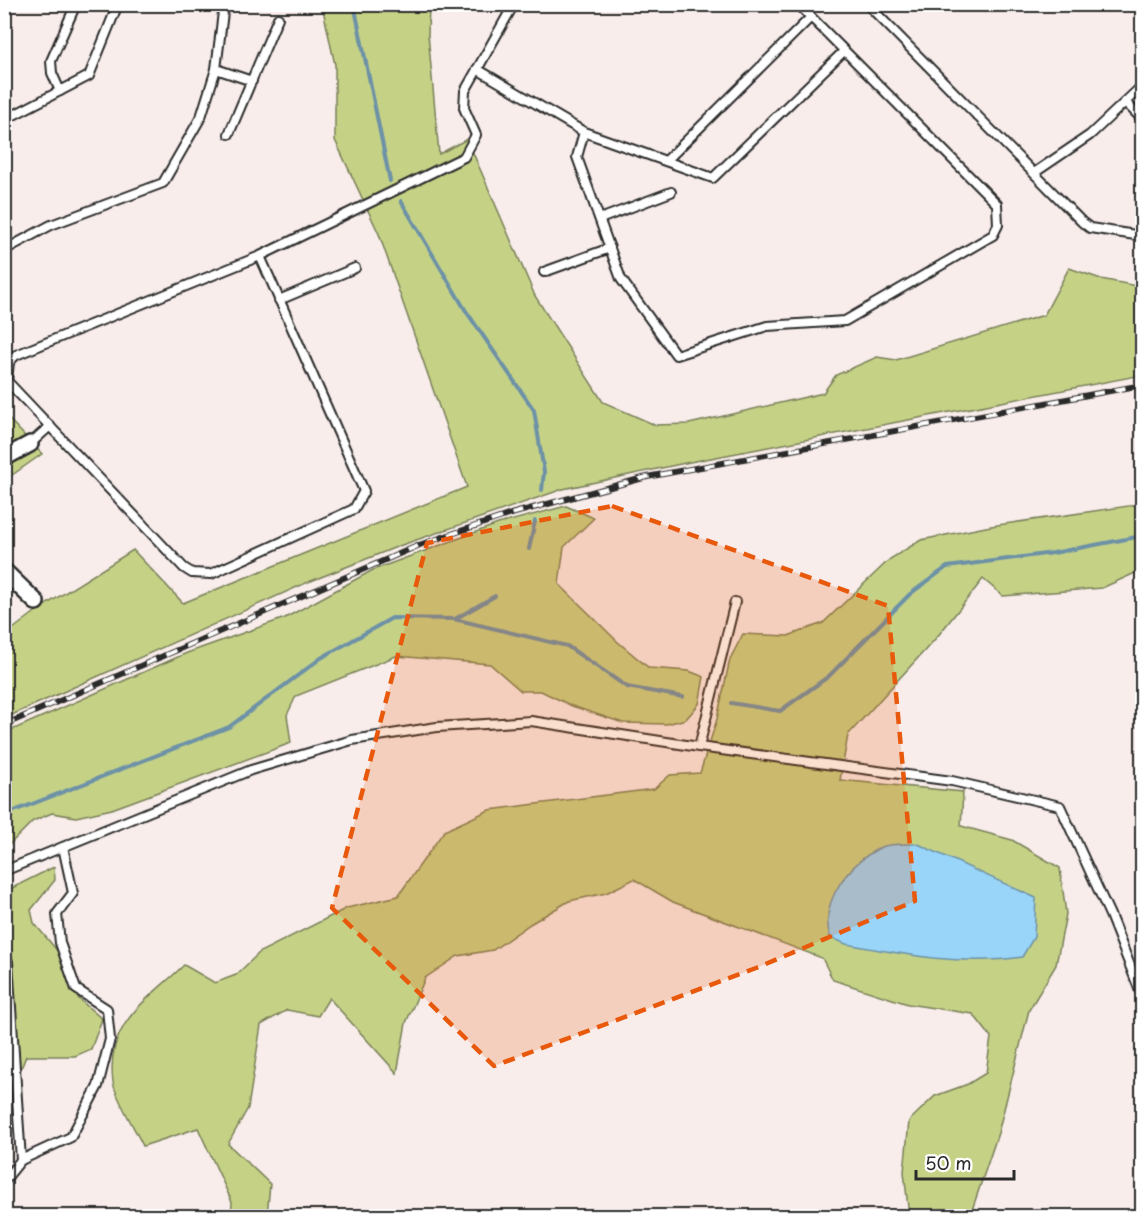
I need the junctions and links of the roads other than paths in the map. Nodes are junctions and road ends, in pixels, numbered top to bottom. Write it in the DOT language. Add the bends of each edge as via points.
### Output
graph roads {
  1 [pos="76,4"];
  2 [pos="118,4"];
  3 [pos="224,4"];
  4 [pos="514,4"];
  5 [pos="798,4"];
  6 [pos="867,4"];
  7 [pos="811,17"];
  8 [pos="278,18"];
  9 [pos="844,51"];
  10 [pos="216,69"];
  11 [pos="477,69"];
  12 [pos="252,81"];
  13 [pos="1143,86"];
  14 [pos="60,91"];
  15 [pos="1126,103"];
  16 [pos="1143,118"];
  17 [pos="4,120"];
  18 [pos="584,132"];
  19 [pos="229,134"];
  20 [pos="666,161"];
  21 [pos="1034,173"];
  22 [pos="671,192"];
  23 [pos="600,219"];
  24 [pos="1143,236"];
  25 [pos="4,246"];
  26 [pos="610,248"];
  27 [pos="260,256"];
  28 [pos="355,268"];
  29 [pos="544,272"];
  30 [pos="279,300"];
  31 [pos="50,426"];
  32 [pos="30,444"];
  33 [pos="4,458"];
  34 [pos="4,571"];
  35 [pos="36,602"];
  36 [pos="735,602"];
  37 [pos="699,747"];
  38 [pos="63,847"];
  39 [pos="4,871"];
  40 [pos="4,951"];
  41 [pos="1143,996"];
  42 [pos="21,1160"];
  43 [pos="4,1181"];
  1 -- 14 [label="lane" via="51,61"];
  2 -- 14 [label="lane" via="89,76"];
  3 -- 10 [label="lane"];
  4 -- 11 [label="lane"];
  5 -- 7 [label="lane"];
  6 -- 21 [label="lane"];
  7 -- 9 [label="lane"];
  7 -- 20 [label="lane"];
  8 -- 12 [label="lane"];
  9 -- 20 [label="lane" via="712,178"];
  9 -- 26 [label="lane" via="997,204 998,225 993,235 845,321 767,326 676,355 621,279"];
  10 -- 12 [label="lane"];
  10 -- 25 [label="lane" via="201,117 163,183 51,225 10,247"];
  11 -- 18 [label="lane"];
  11 -- 27 [label="lane" via="463,99 476,135 464,157"];
  12 -- 19 [label="lane"];
  13 -- 15 [label="lane"];
  14 -- 17 [label="lane"];
  15 -- 16 [label="lane"];
  15 -- 21 [label="lane" via="1090,135"];
  18 -- 20 [label="lane"];
  18 -- 23 [label="lane" via="577,157"];
  21 -- 24 [label="lane" via="1090,228"];
  22 -- 23 [label="lane"];
  23 -- 26 [label="lane"];
  26 -- 29 [label="lane"];
  27 -- 30 [label="lane"];
  27 -- 31 [label="lane" via="16,355 9,362 7,381"];
  28 -- 30 [label="lane"];
  30 -- 31 [label="lane" via="364,490 354,509 211,574 192,573"];
  31 -- 32 [label="lane"];
  32 -- 33 [label="street"];
  34 -- 35 [label="street"];
  36 -- 37 [label="lane"];
  37 -- 38 [label="lane" via="531,721 437,727 352,740 251,770"];
  37 -- 41 [label="lane" via="952,781 1060,806"];
  38 -- 39 [label="lane"];
  38 -- 42 [label="lane" via="73,893 57,914 60,943 76,989 107,1009 110,1040 98,1086 71,1137"];
  40 -- 42 [label="lane" via="8,962"];
  42 -- 43 [label="lane"];
}
